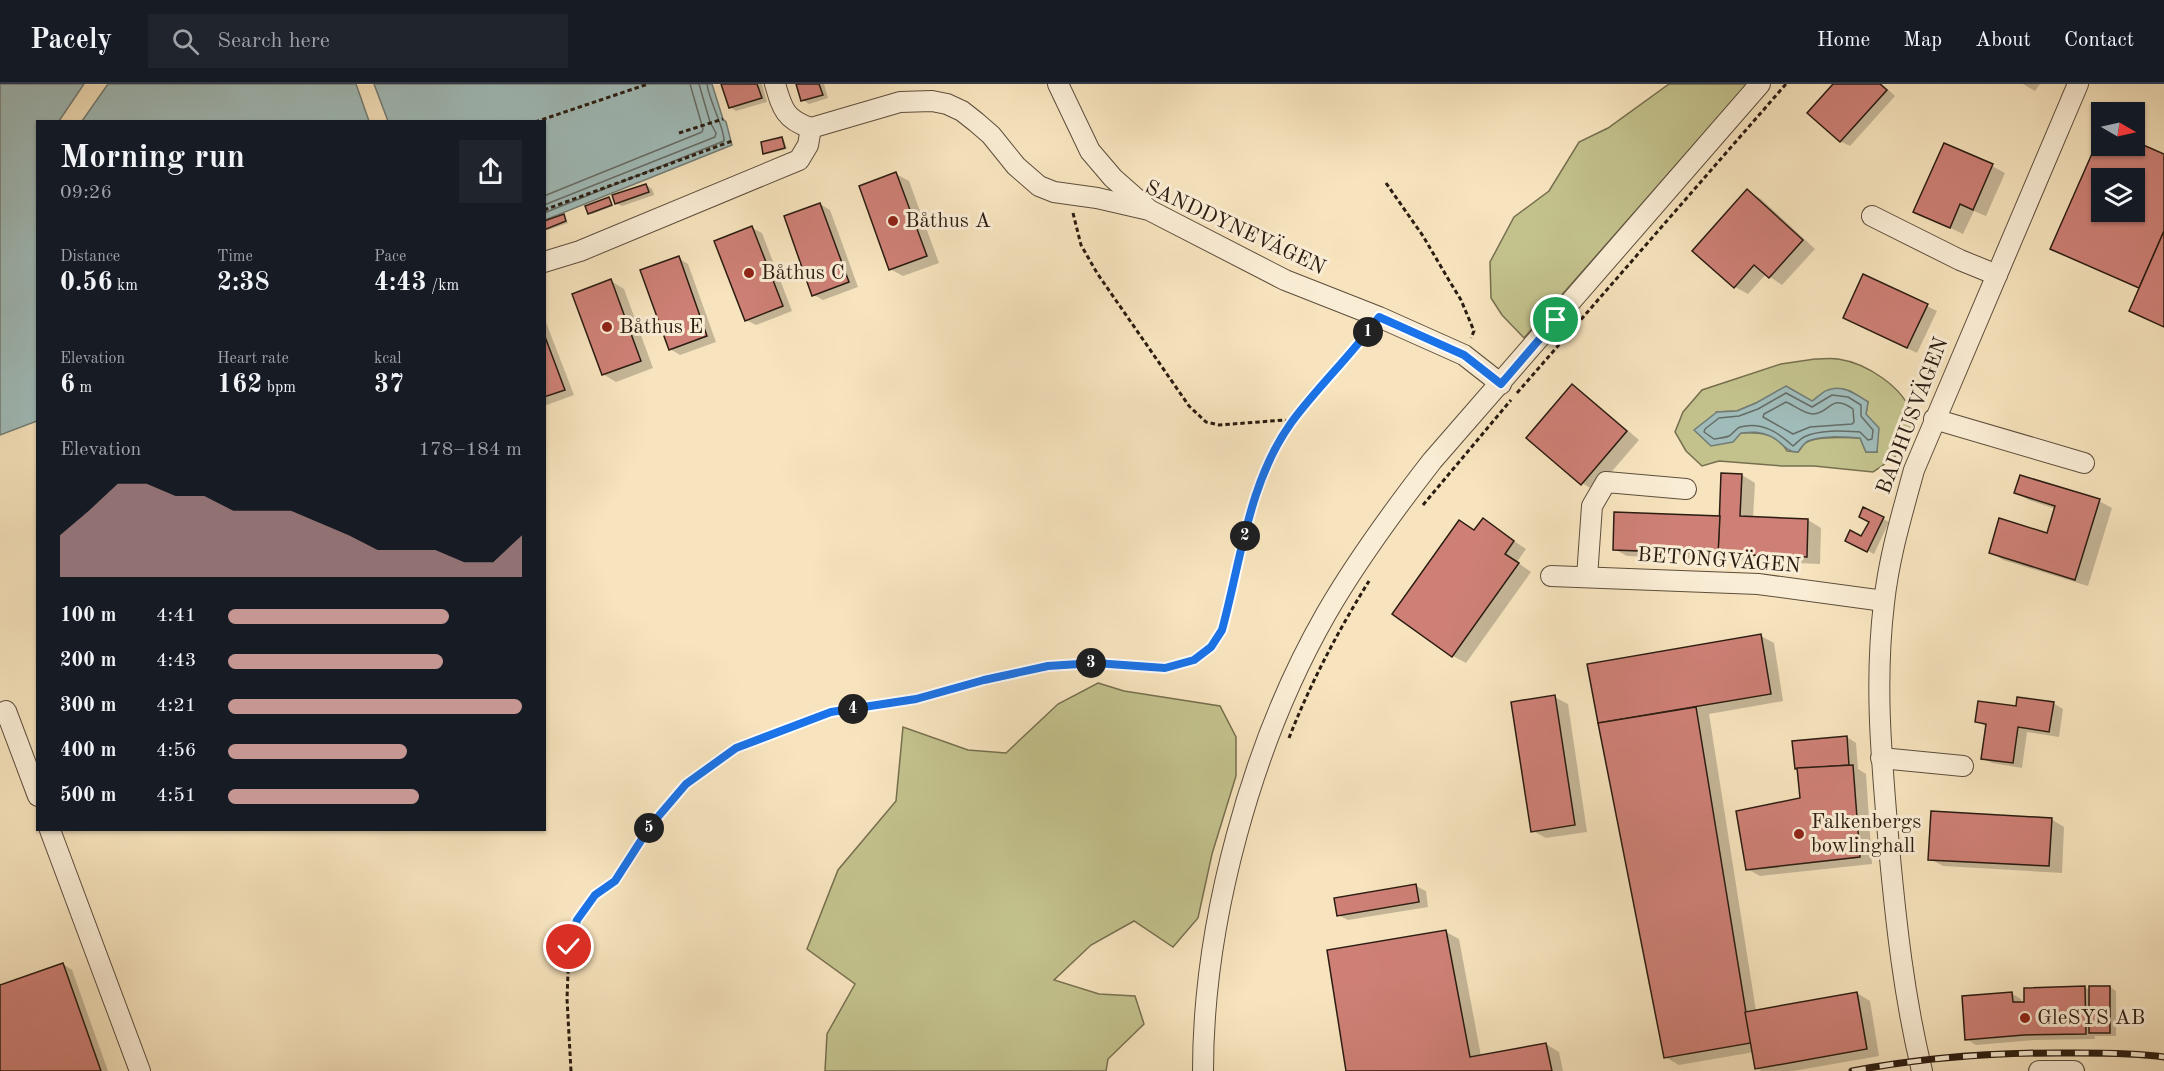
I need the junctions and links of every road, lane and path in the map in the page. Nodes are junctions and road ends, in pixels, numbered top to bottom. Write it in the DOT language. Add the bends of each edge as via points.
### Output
graph roads {
  1 [pos="648,84"];
  2 [pos="775,84"];
  3 [pos="1058,84"];
  4 [pos="1760,84"];
  5 [pos="1786,84"];
  6 [pos="2078,84"];
  7 [pos="723,119"];
  8 [pos="541,120"];
  9 [pos="811,128"];
  10 [pos="680,133"];
  11 [pos="732,141"];
  12 [pos="1386,183"];
  13 [pos="1076,196"];
  14 [pos="546,209"];
  15 [pos="1149,210"];
  16 [pos="1872,216"];
  17 [pos="546,261"];
  18 [pos="1997,275"];
  19 [pos="1379,317"];
  20 [pos="1464,355"];
  21 [pos="1501,384"];
  22 [pos="1934,419"];
  23 [pos="1291,423"];
  24 [pos="2084,463"];
  25 [pos="1686,489"];
  26 [pos="1417,512"];
  27 [pos="1551,576"];
  28 [pos="1587,577"];
  29 [pos="1370,580"];
  30 [pos="1884,601"];
  31 [pos="6,711"];
  32 [pos="1288,740"];
  33 [pos="1881,758"];
  34 [pos="1963,766"];
  35 [pos="36,791"];
  36 [pos="50,831"];
  37 [pos="140,1071"];
  38 [pos="571,1071"];
  39 [pos="1203,1071"];
  40 [pos="1922,1071"];
  41 [pos="2039,1071"];
  42 [pos="2074,1071"];
  1 -- 8 [label="path"];
  2 -- 9 [label="street" via="783,111"];
  3 -- 15 [label="street" via="1090,151"];
  4 -- 21 [label="street"];
  5 -- 26 [label="path"];
  6 -- 18 [label="street, BADHUSVÄGEN"];
  7 -- 10 [label="path"];
  9 -- 13 [label="street, SANDDYNEVÄGEN" via="900,102 947,104 991,135 1016,166 1039,186"];
  9 -- 17 [label="street" via="808,145 799,160"];
  11 -- 14 [label="path"];
  12 -- 20 [label="path" via="1423,236 1473,324"];
  13 -- 15 [label="street, SANDDYNEVÄGEN"];
  13 -- 23 [label="path" via="1075,225 1097,273 1189,406 1206,422 1219,425 1285,420"];
  15 -- 19 [label="street, SANDDYNEVÄGEN" via="1285,280"];
  16 -- 18 [label="street"];
  18 -- 22 [label="street, BADHUSVÄGEN"];
  19 -- 20 [label="street, SANDDYNEVÄGEN"];
  19 -- 23 [label="path"];
  20 -- 21 [label="street, SANDDYNEVÄGEN"];
  21 -- 39 [label="street" via="1432,462 1355,568 1326,615 1266,742 1224,888 1206,1010"];
  22 -- 24 [label="street"];
  22 -- 30 [label="street, BADHUSVÄGEN" via="1902,511"];
  23 -- 38 [label="path" via="1254,497 1222,630 1211,647 1194,660 1165,668 1095,663 1048,666 916,699 831,712 736,748 686,784 651,825 615,881 595,895 577,920 569,947"];
  25 -- 28 [label="street" via="1606,482 1592,506"];
  27 -- 28 [label="street, BETONGVÄGEN"];
  28 -- 30 [label="street, BETONGVÄGEN" via="1758,584"];
  29 -- 32 [label="path" via="1327,656"];
  30 -- 33 [label="street, BADHUSVÄGEN" via="1879,663"];
  31 -- 35 [label="street"];
  33 -- 34 [label="street"];
  33 -- 40 [label="street, BADHUSVÄGEN" via="1904,988"];
  36 -- 37 [label="street"];
  41 -- 42 [label="street"];
}
